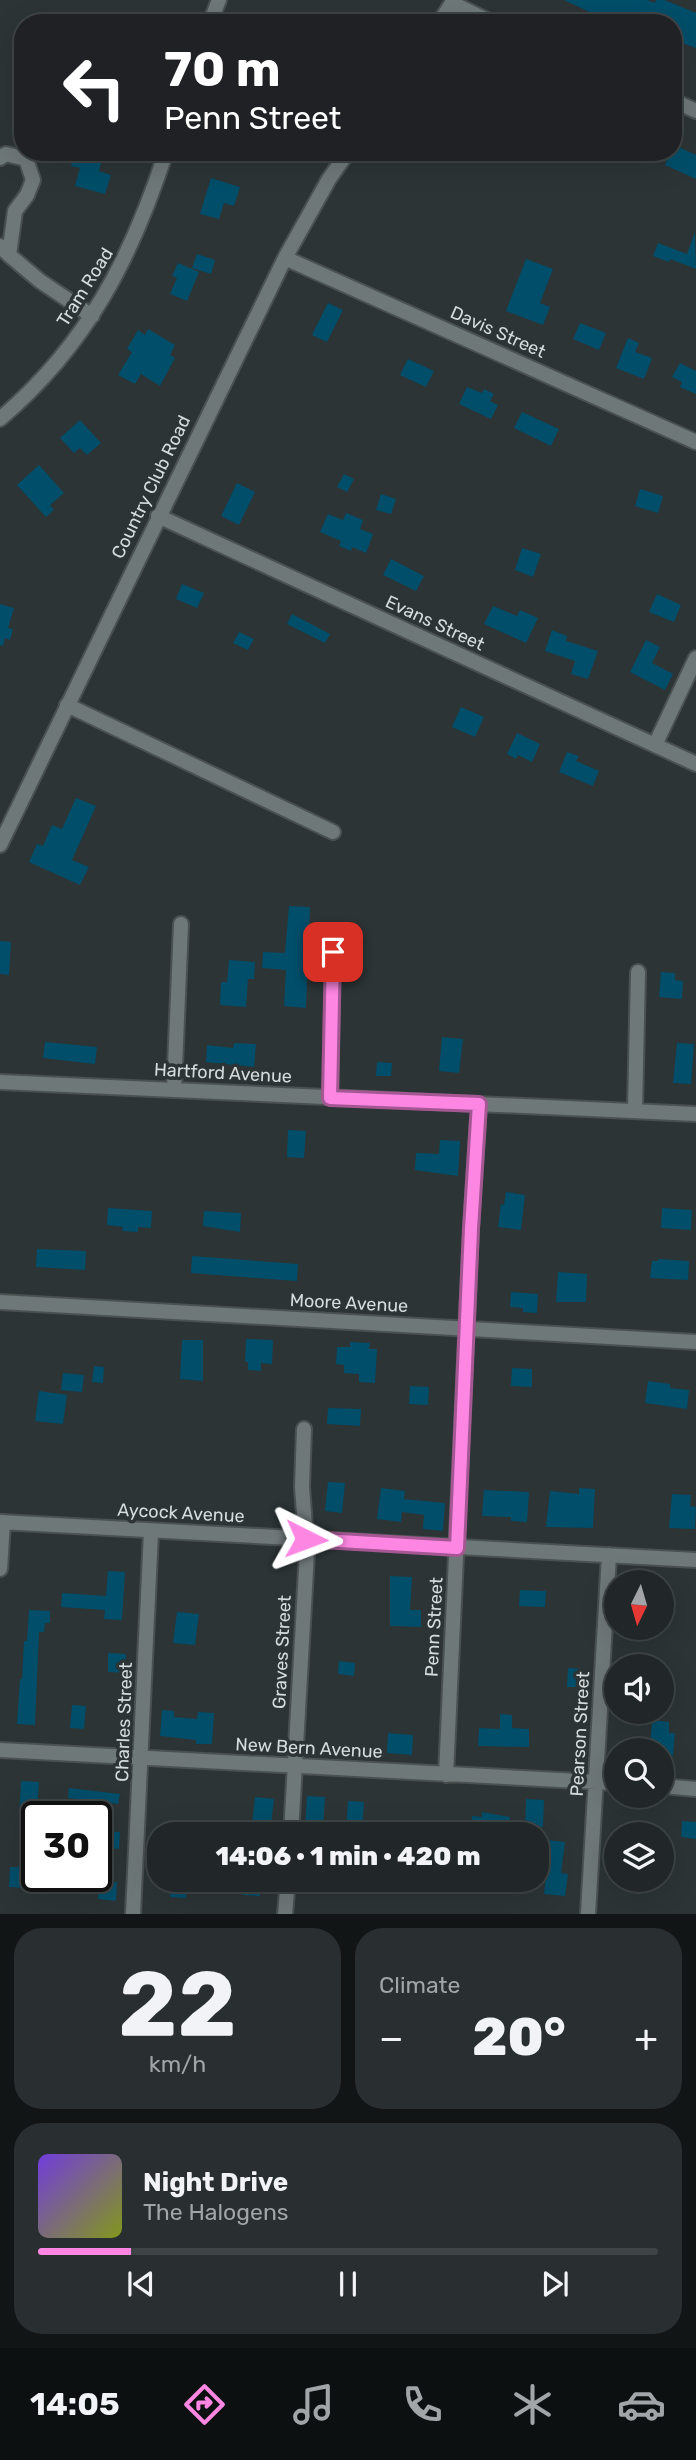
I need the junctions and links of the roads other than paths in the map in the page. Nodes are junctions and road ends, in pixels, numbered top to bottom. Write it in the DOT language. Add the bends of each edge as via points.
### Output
graph roads {
  1 [pos="453,2"];
  2 [pos="476,14"];
  3 [pos="27,161"];
  4 [pos="163,161"];
  5 [pos="342,161"];
  6 [pos="5,250"];
  7 [pos="285,258"];
  8 [pos="92,316"];
  9 [pos="0,419"];
  10 [pos="696,442"];
  11 [pos="158,516"];
  12 [pos="696,658"];
  13 [pos="67,705"];
  14 [pos="655,746"];
  15 [pos="696,764"];
  16 [pos="333,832"];
  17 [pos="1,840"];
  18 [pos="181,924"];
  19 [pos="333,952"];
  20 [pos="638,972"];
  21 [pos="0,1082"];
  22 [pos="174,1090"];
  23 [pos="330,1098"];
  24 [pos="479,1104"];
  25 [pos="635,1111"];
  26 [pos="696,1115"];
  27 [pos="0,1302"];
  28 [pos="468,1329"];
  29 [pos="696,1342"];
  30 [pos="304,1429"];
  31 [pos="1,1522"];
  32 [pos="150,1532"];
  33 [pos="306,1539"];
  34 [pos="457,1548"];
  35 [pos="609,1555"];
  36 [pos="696,1560"];
  37 [pos="0,1569"];
  38 [pos="0,1751"];
  39 [pos="141,1757"];
  40 [pos="295,1766"];
  41 [pos="446,1775"];
  42 [pos="597,1782"];
  43 [pos="604,1782"];
  44 [pos="674,1787"];
  45 [pos="696,1789"];
  46 [pos="292,1822"];
  47 [pos="287,1892"];
  48 [pos="133,1914"];
  49 [pos="285,1914"];
  50 [pos="588,1914"];
  1 -- 2 [label="street"];
  3 -- 6 [label="street" via="33,180 15,211"];
  4 -- 8 [label="street, Tram Road" via="139,230"];
  5 -- 7 [label="street, Country Club Road"];
  6 -- 8 [label="street" via="40,281"];
  7 -- 10 [label="street, Davis Street"];
  7 -- 11 [label="street, Country Club Road"];
  8 -- 9 [label="street, Tram Road" via="52,368"];
  11 -- 13 [label="street, Country Club Road"];
  11 -- 14 [label="street, Evans Street"];
  12 -- 14 [label="street"];
  13 -- 16 [label="street"];
  13 -- 17 [label="street, Country Club Road"];
  14 -- 15 [label="street, Evans Street"];
  18 -- 22 [label="street"];
  19 -- 23 [label="street"];
  20 -- 25 [label="street"];
  21 -- 22 [label="street, Hartford Avenue"];
  22 -- 23 [label="street, Hartford Avenue"];
  23 -- 24 [label="street, Hartford Avenue"];
  24 -- 25 [label="street, Hartford Avenue"];
  24 -- 28 [label="street, Penn Street"];
  25 -- 26 [label="street, Hartford Avenue"];
  27 -- 28 [label="street, Moore Avenue"];
  28 -- 29 [label="street, Moore Avenue"];
  28 -- 34 [label="street, Penn Street"];
  30 -- 33 [label="street, Graves Street"];
  31 -- 32 [label="street, Aycock Avenue"];
  31 -- 37 [label="street"];
  32 -- 33 [label="street, Aycock Avenue"];
  32 -- 39 [label="street, Charles Street"];
  33 -- 34 [label="street, Aycock Avenue"];
  33 -- 40 [label="street, Graves Street"];
  34 -- 35 [label="street, Aycock Avenue"];
  34 -- 41 [label="street, Penn Street"];
  35 -- 36 [label="street, Aycock Avenue"];
  35 -- 42 [label="street, Pearson Street"];
  38 -- 39 [label="street, New Bern Avenue"];
  39 -- 40 [label="street, New Bern Avenue"];
  39 -- 48 [label="street, Charles Street"];
  40 -- 41 [label="street, New Bern Avenue"];
  40 -- 46 [label="street, Graves Street"];
  41 -- 42 [label="street, New Bern Avenue"];
  42 -- 43 [label="street, New Bern Avenue"];
  42 -- 50 [label="street, Pearson Street"];
  44 -- 45 [label="street"];
  47 -- 49 [label="street"];
}
